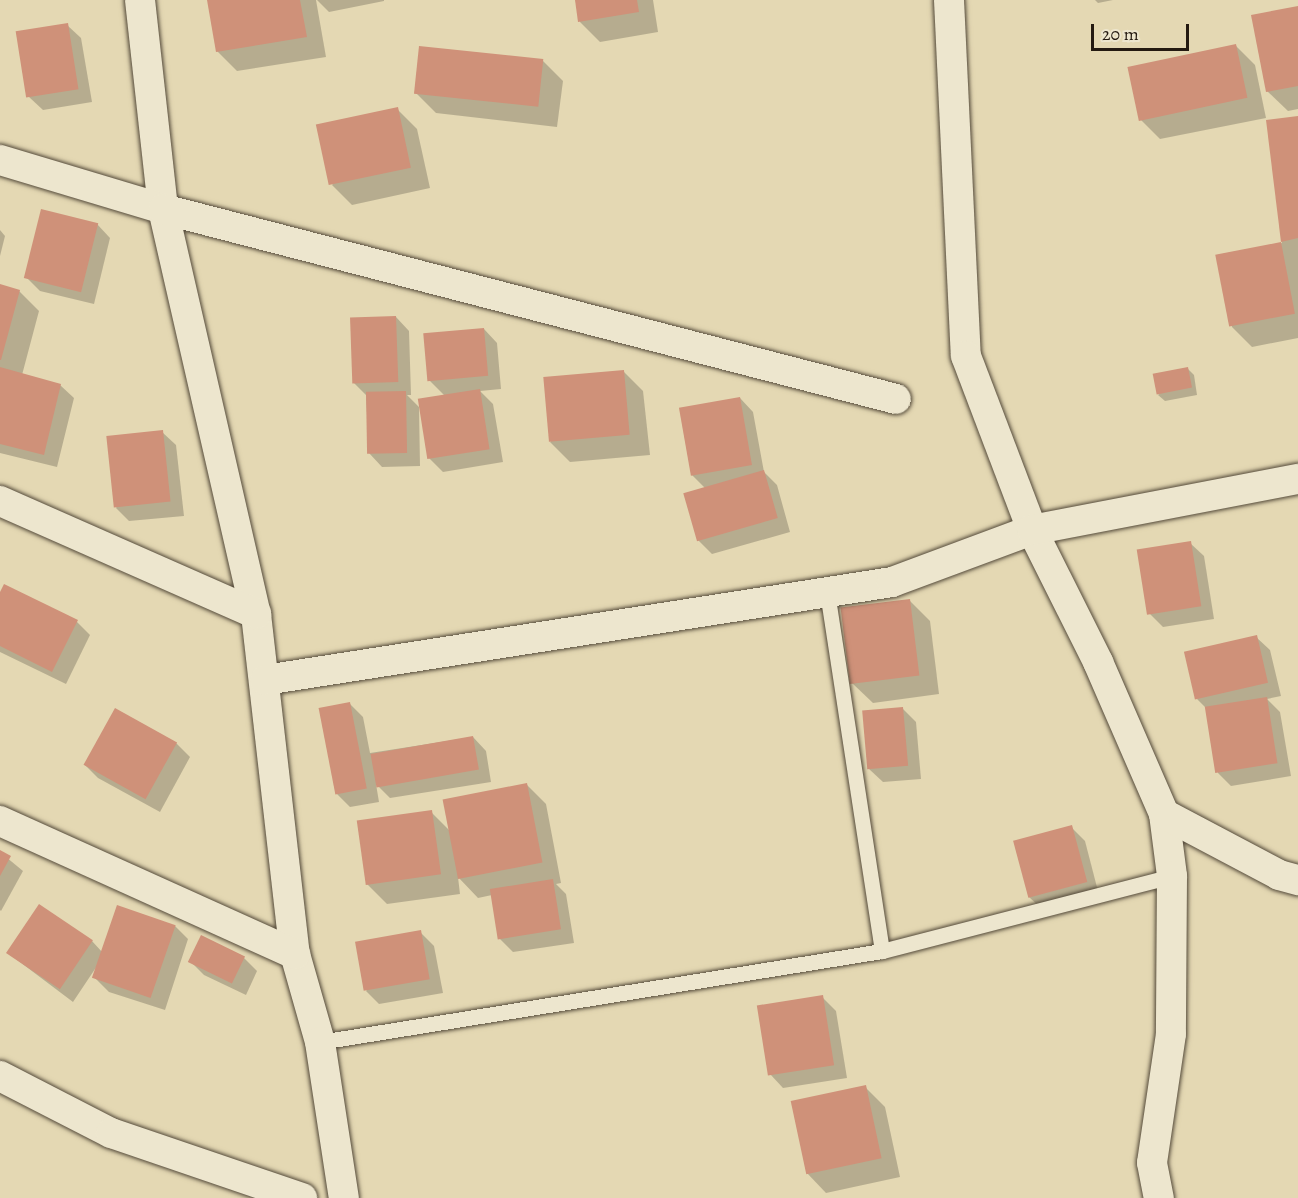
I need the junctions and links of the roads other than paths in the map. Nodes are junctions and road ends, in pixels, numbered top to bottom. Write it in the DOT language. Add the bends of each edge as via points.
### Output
graph roads {
  1 [pos="140,0"];
  2 [pos="949,0"];
  3 [pos="0,160"];
  4 [pos="163,209"];
  5 [pos="896,399"];
  6 [pos="1298,479"];
  7 [pos="0,501"];
  8 [pos="1032,530"];
  9 [pos="827,592"];
  10 [pos="256,614"];
  11 [pos="265,680"];
  12 [pos="1164,814"];
  13 [pos="0,821"];
  14 [pos="1172,876"];
  15 [pos="1298,880"];
  16 [pos="882,951"];
  17 [pos="295,954"];
  18 [pos="320,1042"];
  19 [pos="0,1076"];
  20 [pos="302,1198"];
  21 [pos="344,1198"];
  22 [pos="1159,1198"];
  1 -- 4 [label="street"];
  2 -- 8 [label="street" via="966,356"];
  3 -- 4 [label="street"];
  4 -- 5 [label="street"];
  4 -- 10 [label="street"];
  6 -- 8 [label="street"];
  7 -- 10 [label="street"];
  8 -- 9 [label="street" via="892,582"];
  8 -- 12 [label="street" via="1098,662"];
  9 -- 11 [label="street"];
  9 -- 16 [label="lane"];
  10 -- 11 [label="street"];
  11 -- 17 [label="street"];
  12 -- 14 [label="street"];
  12 -- 15 [label="street" via="1279,875"];
  13 -- 17 [label="street"];
  14 -- 16 [label="lane"];
  14 -- 22 [label="street" via="1171,1034 1152,1163"];
  16 -- 18 [label="lane"];
  17 -- 18 [label="street"];
  18 -- 21 [label="street"];
  19 -- 20 [label="street" via="111,1133"];
}
